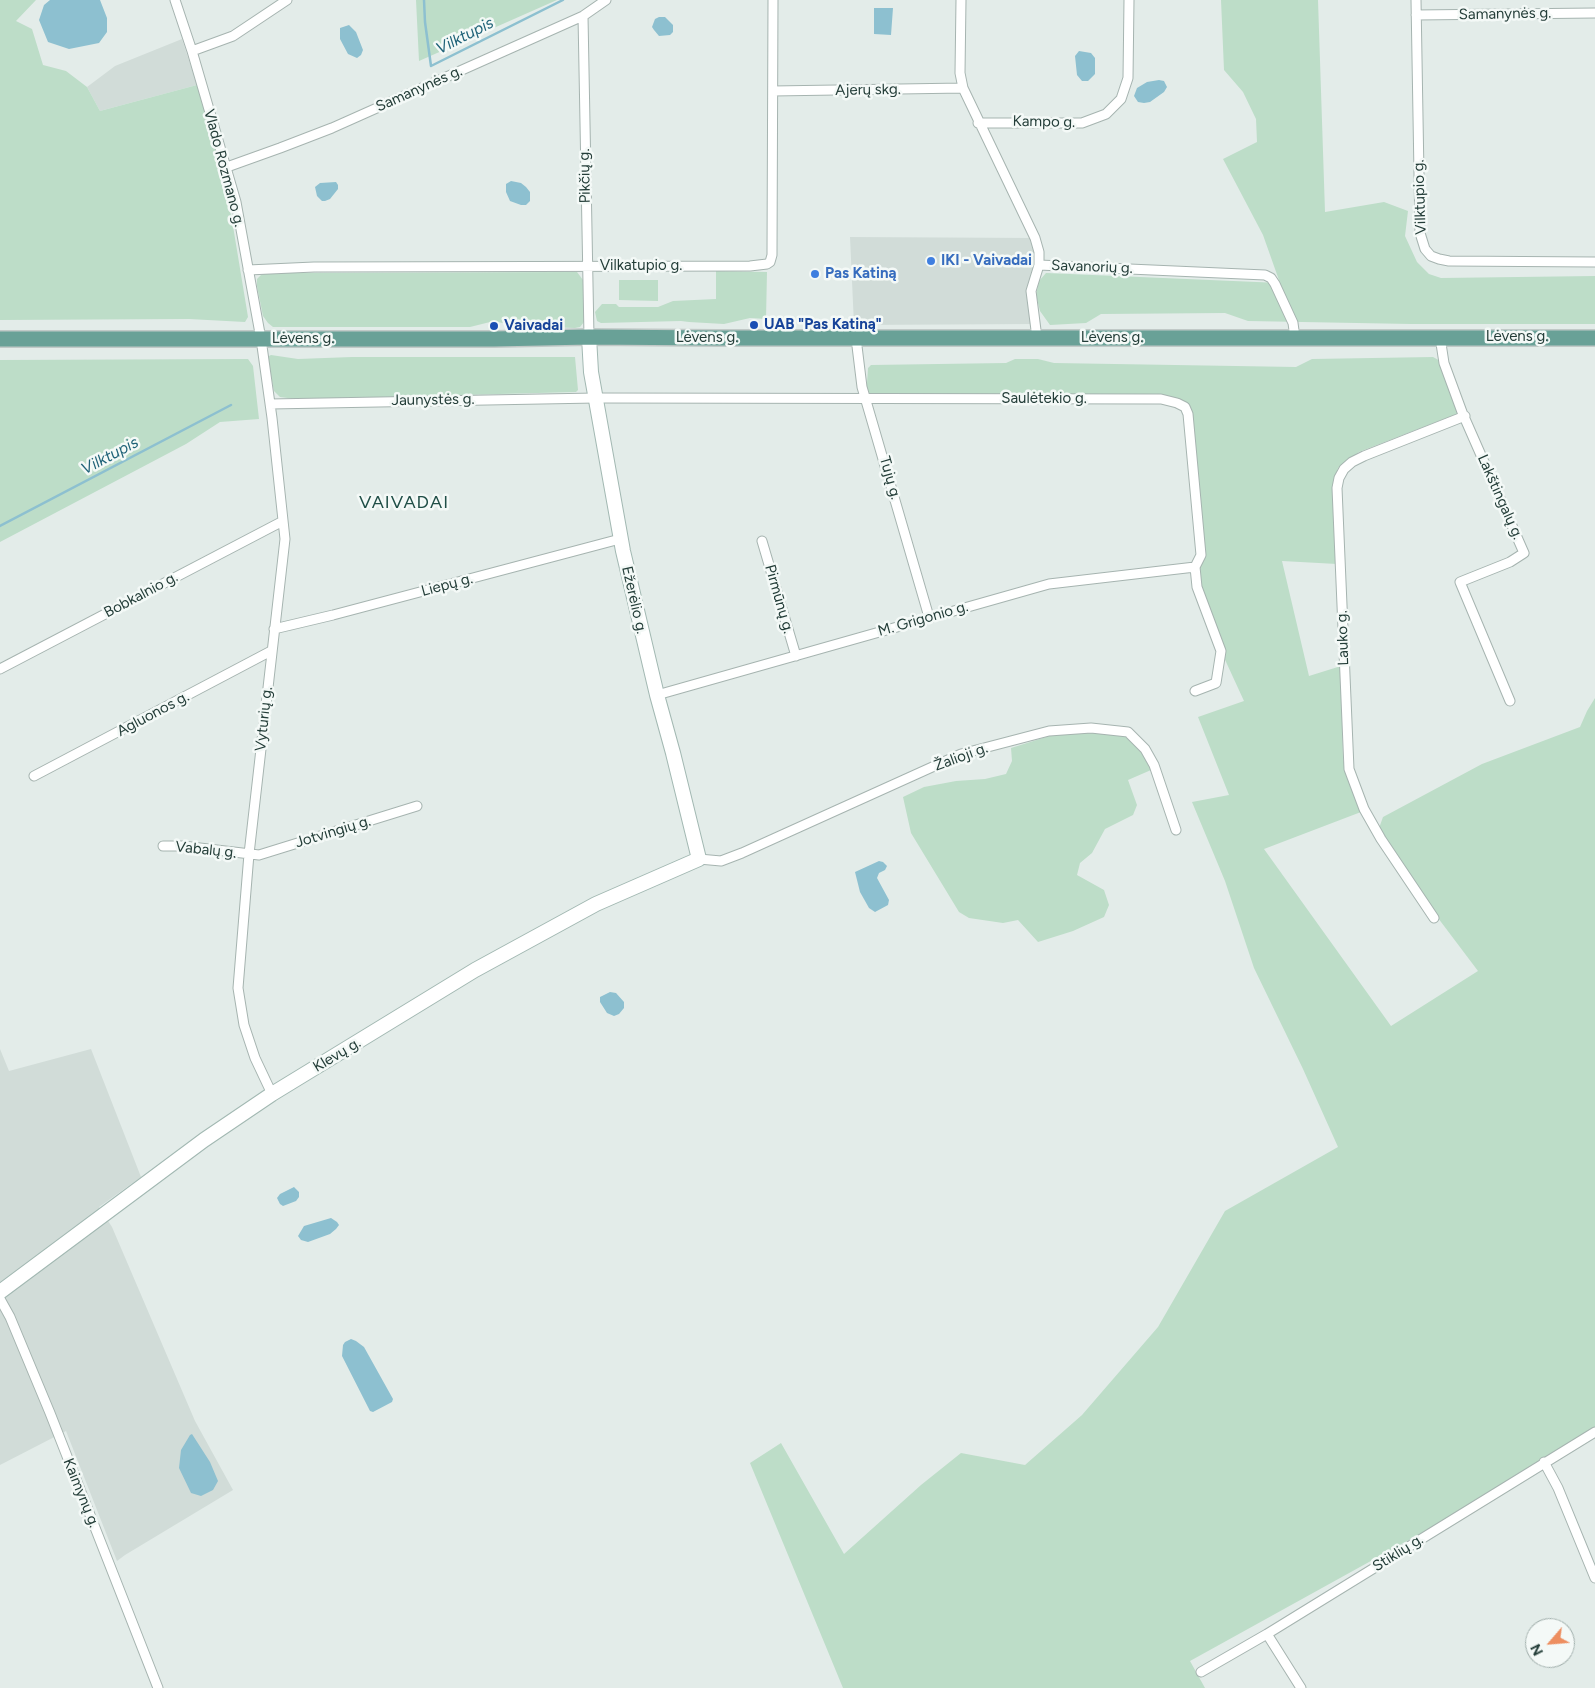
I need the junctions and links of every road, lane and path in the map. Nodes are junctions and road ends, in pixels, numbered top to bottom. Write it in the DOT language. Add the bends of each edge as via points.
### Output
graph roads {
  1 [pos="175,0"];
  2 [pos="287,0"];
  3 [pos="606,0"];
  4 [pos="773,0"];
  5 [pos="961,0"];
  6 [pos="1129,0"];
  7 [pos="1416,0"];
  8 [pos="1595,13"];
  9 [pos="1416,15"];
  10 [pos="583,16"];
  11 [pos="192,51"];
  12 [pos="963,88"];
  13 [pos="773,91"];
  14 [pos="978,123"];
  15 [pos="227,167"];
  16 [pos="1595,262"];
  17 [pos="587,265"];
  18 [pos="1039,265"];
  19 [pos="248,270"];
  20 [pos="589,337"];
  21 [pos="1440,337"];
  22 [pos="856,338"];
  23 [pos="1037,338"];
  24 [pos="1295,338"];
  25 [pos="1595,338"];
  26 [pos="261,339"];
  27 [pos="0,340"];
  28 [pos="596,398"];
  29 [pos="866,398"];
  30 [pos="270,404"];
  31 [pos="1464,416"];
  32 [pos="282,521"];
  33 [pos="620,539"];
  34 [pos="762,542"];
  35 [pos="1195,567"];
  36 [pos="929,618"];
  37 [pos="274,629"];
  38 [pos="271,651"];
  39 [pos="796,656"];
  40 [pos="0,669"];
  41 [pos="1195,691"];
  42 [pos="657,695"];
  43 [pos="1510,701"];
  44 [pos="34,776"];
  45 [pos="417,806"];
  46 [pos="1176,830"];
  47 [pos="163,846"];
  48 [pos="249,854"];
  49 [pos="699,859"];
  50 [pos="1434,918"];
  51 [pos="272,1094"];
  52 [pos="0,1292"];
  53 [pos="0,1299"];
  54 [pos="1595,1432"];
  55 [pos="1544,1462"];
  56 [pos="1595,1578"];
  57 [pos="1267,1634"];
  58 [pos="1201,1672"];
  59 [pos="158,1688"];
  60 [pos="1300,1688"];
  1 -- 11 [label="street, Vlado Rozmano g."];
  2 -- 11 [label="street" via="233,36"];
  3 -- 10 [label="street, Samanynės g."];
  4 -- 13 [label="street, Vilkatupio g."];
  5 -- 12 [label="street, Savanorių g." via="960,73"];
  6 -- 14 [label="street, Kampo g." via="1128,78 1121,99 1106,114 1082,123"];
  7 -- 9 [label="street, Vilktupio g."];
  8 -- 9 [label="street, Samanynės g."];
  9 -- 16 [label="street, Vilktupio g." via="1420,233 1425,249 1431,256 1449,260"];
  10 -- 15 [label="street, Samanynės g." via="332,128"];
  10 -- 17 [label="street, Pikčių g."];
  11 -- 15 [label="street, Vlado Rozmano g."];
  12 -- 13 [label="street, Ajerų skg."];
  12 -- 14 [label="street, Savanorių g."];
  13 -- 17 [label="street, Vilkatupio g." via="770,262 750,266"];
  14 -- 18 [label="street, Savanorių g." via="1035,238"];
  15 -- 19 [label="street, Vlado Rozmano g."];
  17 -- 19 [label="street, Vilkatupio g."];
  17 -- 20 [label="street, Pikčių g."];
  18 -- 23 [label="street" via="1031,291"];
  18 -- 24 [label="street, Savanorių g." via="1265,275 1275,284 1293,323"];
  19 -- 26 [label="street, Vlado Rozmano g."];
  20 -- 22 [label="main road, Lėvens g."];
  20 -- 26 [label="main road, Lėvens g."];
  20 -- 28 [label="main road, Ežerėlio g."];
  21 -- 24 [label="main road, Lėvens g."];
  21 -- 25 [label="main road, Lėvens g."];
  21 -- 31 [label="street, Lakštingalų g." via="1444,363"];
  22 -- 23 [label="main road, Lėvens g."];
  22 -- 29 [label="street, Tujų g." via="860,378"];
  23 -- 24 [label="main road, Lėvens g."];
  26 -- 27 [label="main road, Lėvens g."];
  26 -- 30 [label="street, Vyturių g."];
  28 -- 29 [label="street, Saulėtekio g."];
  28 -- 30 [label="street, Jaunystės g."];
  28 -- 33 [label="main road, Ežerėlio g."];
  29 -- 35 [label="street, Saulėtekio g." via="1161,399 1185,407 1201,555"];
  29 -- 36 [label="street, Tujų g."];
  30 -- 32 [label="street, Vyturių g."];
  31 -- 43 [label="street, Lakštingalų g." via="1524,553 1460,582"];
  31 -- 50 [label="street, Lauko g." via="1352,462 1344,469 1337,488 1349,769 1364,809"];
  32 -- 37 [label="street, Vyturių g." via="285,539"];
  32 -- 40 [label="street, Bobkalnio g."];
  33 -- 37 [label="street, Liepų g."];
  33 -- 42 [label="main road, Ežerėlio g."];
  34 -- 39 [label="street, Pirmūnų g."];
  35 -- 36 [label="street, M. Grigonio g." via="1049,584"];
  35 -- 41 [label="street, Saulėtekio g." via="1197,587 1221,651 1216,683"];
  36 -- 39 [label="street, M. Grigonio g."];
  37 -- 38 [label="street, Vyturių g."];
  38 -- 44 [label="street, Agluonos g."];
  38 -- 48 [label="street, Vyturių g."];
  39 -- 42 [label="street, M. Grigonio g."];
  42 -- 49 [label="main road, Ežerėlio g."];
  45 -- 48 [label="street, Jotvingių g." via="259,855"];
  46 -- 49 [label="street, Žalioji g." via="1154,765 1145,749 1128,732 1091,728 1049,731 969,751 742,853 721,861"];
  47 -- 48 [label="street, Vabalų g."];
  48 -- 51 [label="street, Vyturių g." via="238,988 254,1058"];
  49 -- 51 [label="main road, Klevų g." via="596,904 492,961"];
  51 -- 52 [label="main road, Klevų g." via="196,1146"];
  53 -- 59 [label="street, Kaimynų g." via="50,1413"];
  54 -- 55 [label="street, Stiklių g."];
  55 -- 56 [label="street"];
  55 -- 57 [label="street, Stiklių g."];
  57 -- 58 [label="street, Stiklių g."];
  57 -- 60 [label="street"];
}
